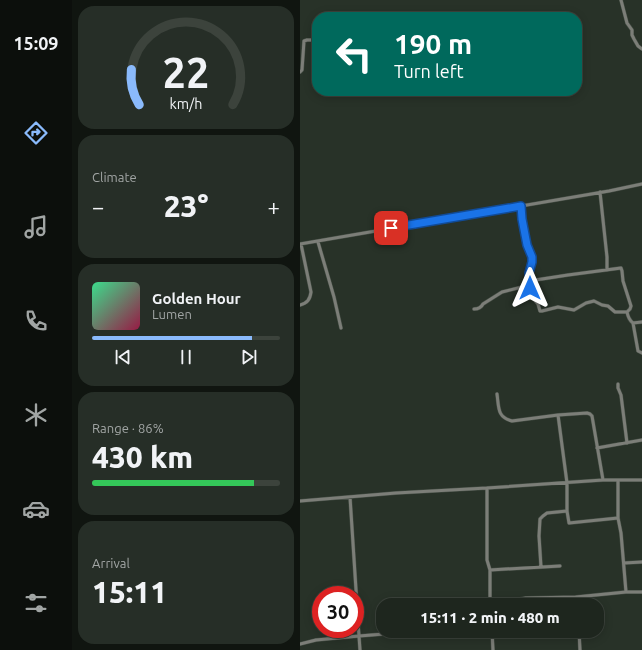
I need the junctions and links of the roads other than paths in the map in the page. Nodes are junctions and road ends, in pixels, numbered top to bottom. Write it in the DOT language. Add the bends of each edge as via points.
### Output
graph roads {
  1 [pos="621,0"];
  2 [pos="312,40"];
  3 [pos="300,41"];
  4 [pos="304,41"];
  5 [pos="642,49"];
  6 [pos="300,72"];
  7 [pos="642,184"];
  8 [pos="600,192"];
  9 [pos="521,206"];
  10 [pos="318,242"];
  11 [pos="301,244"];
  12 [pos="607,270"];
  13 [pos="529,281"];
  14 [pos="530,286"];
  15 [pos="300,305"];
  16 [pos="474,309"];
  17 [pos="627,312"];
  18 [pos="642,322"];
  19 [pos="633,323"];
  20 [pos="341,328"];
  21 [pos="642,353"];
  22 [pos="618,384"];
  23 [pos="497,394"];
  24 [pos="558,415"];
  25 [pos="642,440"];
  26 [pos="627,443"];
  27 [pos="597,448"];
  28 [pos="603,480"];
  29 [pos="618,480"];
  30 [pos="642,480"];
  31 [pos="567,483"];
  32 [pos="487,488"];
  33 [pos="350,497"];
  34 [pos="300,501"];
  35 [pos="567,511"];
  36 [pos="618,518"];
  37 [pos="642,562"];
  38 [pos="624,563"];
  39 [pos="560,566"];
  40 [pos="541,567"];
  41 [pos="490,570"];
  42 [pos="356,586"];
  43 [pos="626,592"];
  44 [pos="642,592"];
  45 [pos="576,597"];
  46 [pos="490,598"];
  47 [pos="526,598"];
  48 [pos="376,635"];
  49 [pos="364,636"];
  50 [pos="338,638"];
  51 [pos="359,638"];
  52 [pos="492,638"];
  53 [pos="579,638"];
  54 [pos="300,644"];
  55 [pos="360,650"];
  56 [pos="493,650"];
  57 [pos="580,650"];
  1 -- 5 [label="street" via="632,35"];
  2 -- 4 [label="street"];
  3 -- 4 [label="street"];
  4 -- 6 [label="street"];
  7 -- 8 [label="street"];
  8 -- 9 [label="street"];
  8 -- 12 [label="street"];
  9 -- 10 [label="street"];
  9 -- 13 [label="street" via="527,245 532,257"];
  10 -- 11 [label="street"];
  10 -- 20 [label="street"];
  11 -- 15 [label="street" via="311,292 308,301"];
  12 -- 13 [label="street"];
  12 -- 17 [label="street" via="622,269 631,306"];
  13 -- 14 [label="street"];
  14 -- 16 [label="street" via="502,292 482,307"];
  14 -- 17 [label="street" via="532,297 540,311 554,307 574,310 594,301 608,306 615,312"];
  17 -- 19 [label="street"];
  18 -- 19 [label="street"];
  19 -- 21 [label="street" via="638,351"];
  22 -- 26 [label="street"];
  23 -- 24 [label="street" via="500,412 506,419 512,421"];
  24 -- 27 [label="street" via="590,414"];
  24 -- 31 [label="street"];
  25 -- 26 [label="street"];
  26 -- 27 [label="street"];
  27 -- 28 [label="street"];
  28 -- 29 [label="street"];
  28 -- 31 [label="street"];
  29 -- 30 [label="street"];
  29 -- 36 [label="street"];
  31 -- 32 [label="street"];
  31 -- 35 [label="street"];
  32 -- 33 [label="street"];
  32 -- 41 [label="street" via="487,560"];
  33 -- 34 [label="street"];
  33 -- 42 [label="street"];
  35 -- 36 [label="street" via="569,523"];
  35 -- 40 [label="street" via="547,513 540,519"];
  36 -- 38 [label="street"];
  37 -- 38 [label="street"];
  38 -- 43 [label="street"];
  39 -- 40 [label="street"];
  40 -- 41 [label="street"];
  41 -- 46 [label="street"];
  43 -- 44 [label="street"];
  43 -- 45 [label="street"];
  45 -- 47 [label="street"];
  48 -- 49 [label="street"];
  50 -- 54 [label="street"];
  51 -- 55 [label="street"];
  52 -- 56 [label="street"];
  53 -- 57 [label="street"];
}
